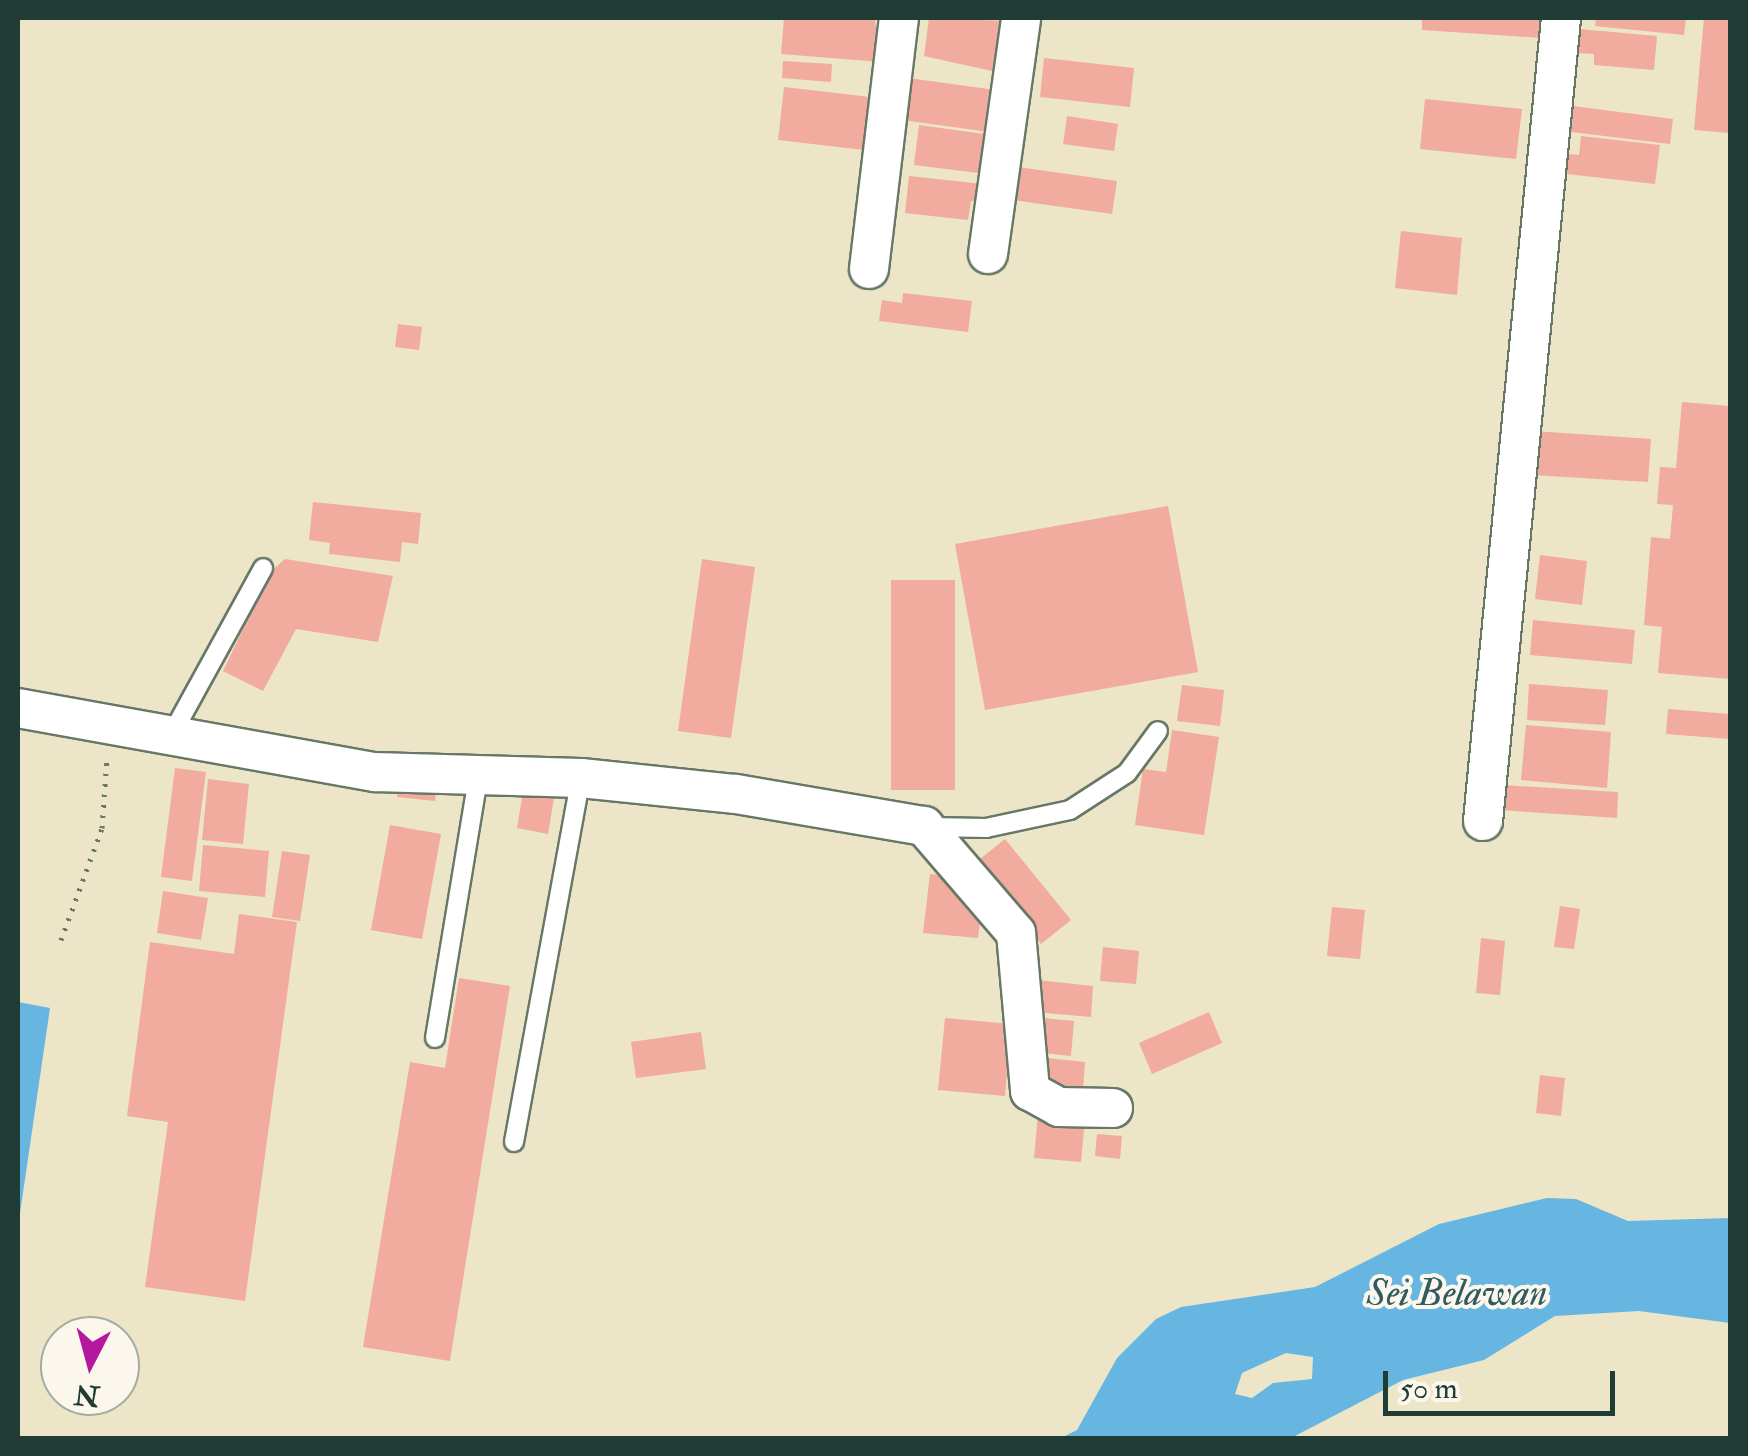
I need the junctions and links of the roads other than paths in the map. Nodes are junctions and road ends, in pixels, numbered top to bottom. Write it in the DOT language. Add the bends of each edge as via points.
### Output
graph roads {
  1 [pos="899,18"];
  2 [pos="1021,18"];
  3 [pos="1561,18"];
  4 [pos="988,254"];
  5 [pos="869,270"];
  6 [pos="263,568"];
  7 [pos="18,708"];
  8 [pos="1158,730"];
  9 [pos="172,732"];
  10 [pos="480,771"];
  11 [pos="581,778"];
  12 [pos="1483,821"];
  13 [pos="924,826"];
  14 [pos="435,1038"];
  15 [pos="1113,1108"];
  16 [pos="514,1142"];
  1 -- 5 [label="street"];
  2 -- 4 [label="street"];
  3 -- 12 [label="street"];
  6 -- 9 [label="lane"];
  7 -- 9 [label="street"];
  8 -- 13 [label="lane" via="1127,773 1070,810 986,828"];
  9 -- 10 [label="street" via="375,772"];
  10 -- 11 [label="street"];
  10 -- 14 [label="lane"];
  11 -- 13 [label="street" via="736,794"];
  11 -- 16 [label="lane"];
  13 -- 15 [label="street" via="1016,934 1030,1091 1059,1107"];
}
